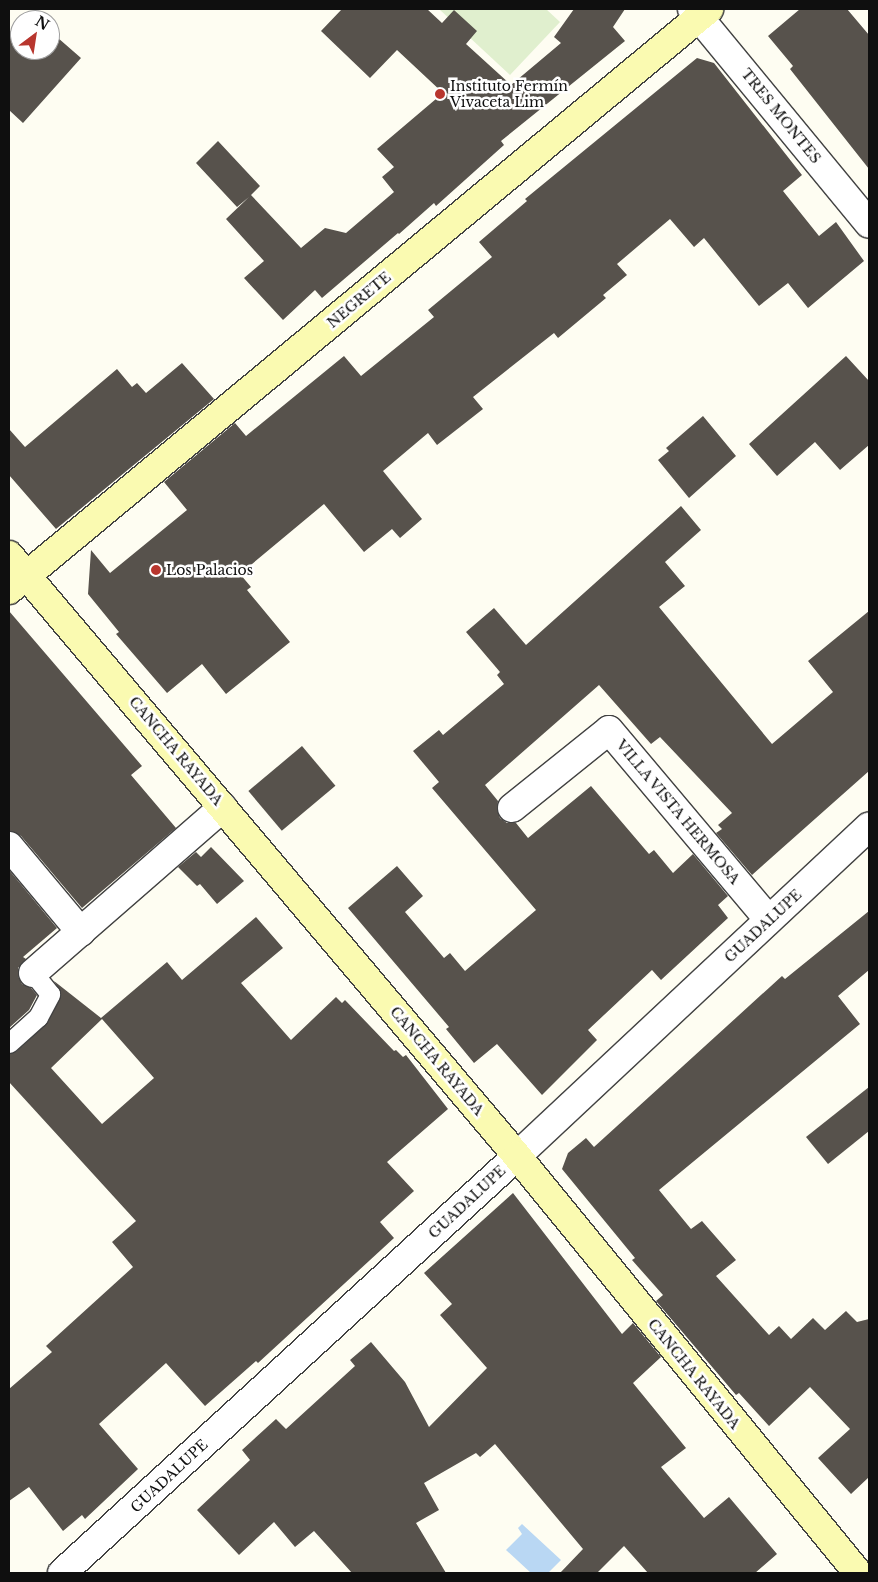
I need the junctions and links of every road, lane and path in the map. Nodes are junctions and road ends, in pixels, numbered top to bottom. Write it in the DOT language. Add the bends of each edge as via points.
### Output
graph roads {
  1 [pos="700,11"];
  2 [pos="869,224"];
  3 [pos="9,555"];
  4 [pos="18,583"];
  5 [pos="223,807"];
  6 [pos="512,808"];
  7 [pos="869,827"];
  8 [pos="9,846"];
  9 [pos="768,920"];
  10 [pos="81,932"];
  11 [pos="33,973"];
  12 [pos="9,1043"];
  13 [pos="517,1156"];
  14 [pos="851,1571"];
  15 [pos="62,1573"];
  1 -- 2 [label="street, TRES MONTES"];
  1 -- 4 [label="main road, NEGRETE"];
  3 -- 4 [label="main road, CANCHA RAYADA"];
  4 -- 5 [label="main road, CANCHA RAYADA"];
  5 -- 10 [label="street"];
  5 -- 13 [label="main road, CANCHA RAYADA"];
  6 -- 9 [label="street, VILLA VISTA HERMOSA" via="608,730"];
  7 -- 9 [label="street, GUADALUPE"];
  8 -- 10 [label="street"];
  9 -- 13 [label="street, GUADALUPE"];
  10 -- 11 [label="street"];
  11 -- 12 [label="lane" via="50,994 38,1017"];
  13 -- 14 [label="main road, CANCHA RAYADA"];
  13 -- 15 [label="street, GUADALUPE"];
}
